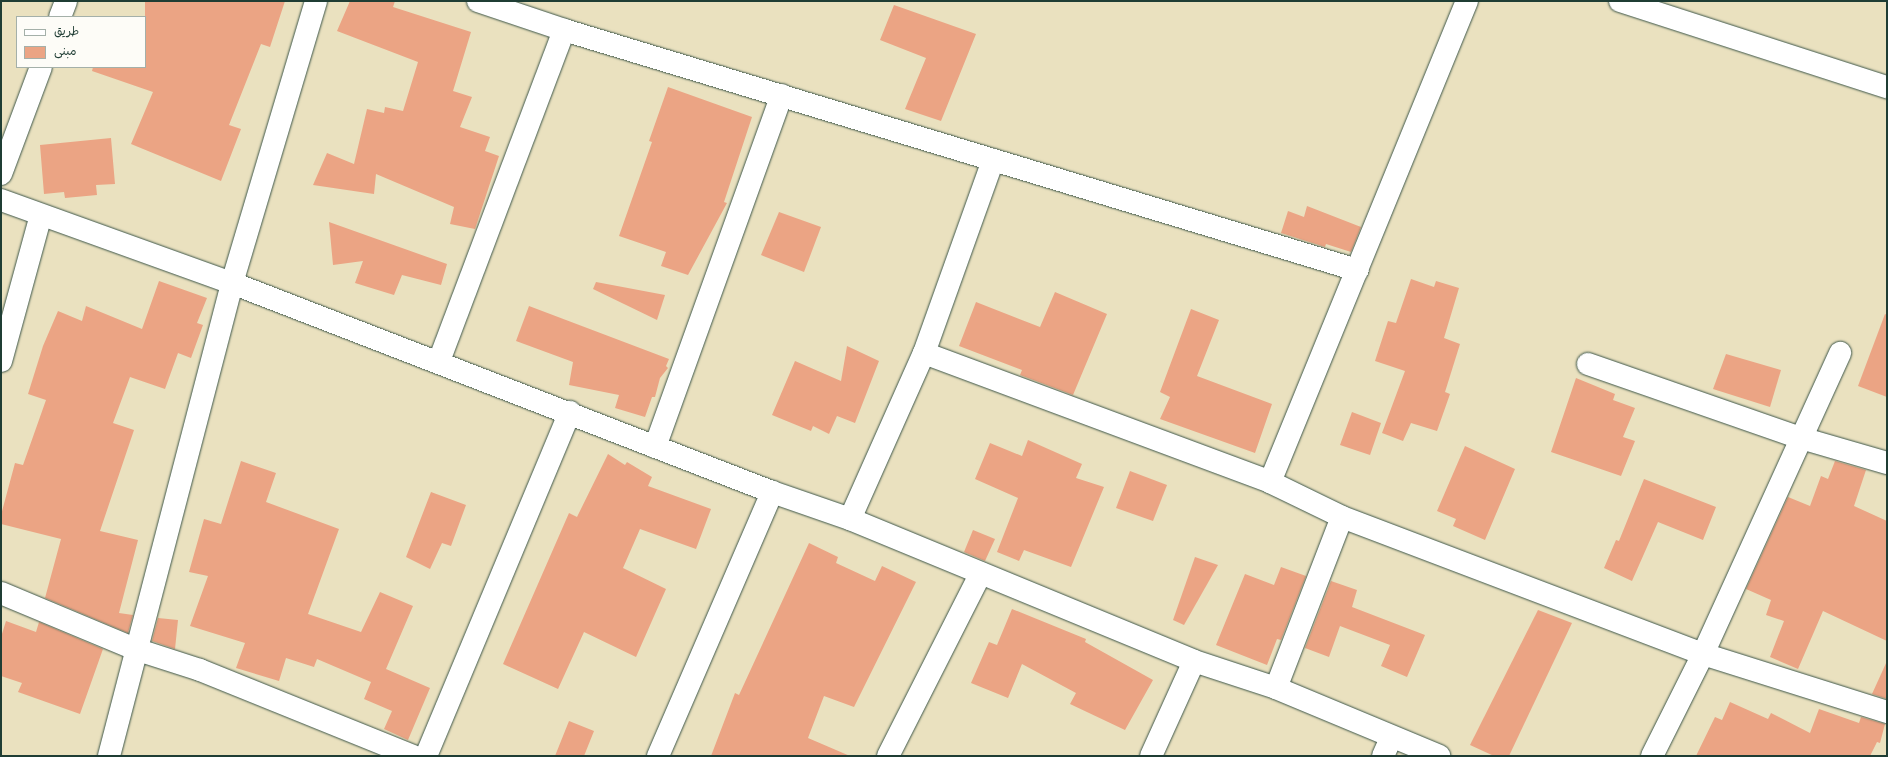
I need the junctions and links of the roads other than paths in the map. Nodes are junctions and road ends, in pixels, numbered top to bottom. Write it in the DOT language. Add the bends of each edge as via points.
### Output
graph roads {
  1 [pos="66,1"];
  2 [pos="316,1"];
  3 [pos="478,1"];
  4 [pos="1467,1"];
  5 [pos="1620,1"];
  6 [pos="60,16"];
  7 [pos="564,30"];
  8 [pos="41,68"];
  9 [pos="1887,87"];
  10 [pos="782,95"];
  11 [pos="993,160"];
  12 [pos="1,174"];
  13 [pos="1,200"];
  14 [pos="41,215"];
  15 [pos="1356,270"];
  16 [pos="232,283"];
  17 [pos="924,353"];
  18 [pos="1840,353"];
  19 [pos="1,361"];
  20 [pos="438,361"];
  21 [pos="1588,364"];
  22 [pos="570,412"];
  23 [pos="1801,438"];
  24 [pos="655,446"];
  25 [pos="1887,463"];
  26 [pos="1270,482"];
  27 [pos="772,492"];
  28 [pos="1342,517"];
  29 [pos="850,519"];
  30 [pos="981,574"];
  31 [pos="1,593"];
  32 [pos="135,649"];
  33 [pos="1703,654"];
  34 [pos="1194,661"];
  35 [pos="1276,688"];
  36 [pos="1887,712"];
  37 [pos="1387,747"];
  38 [pos="109,756"];
  39 [pos="413,756"];
  40 [pos="426,756"];
  41 [pos="658,756"];
  42 [pos="888,756"];
  43 [pos="1151,756"];
  44 [pos="1439,756"];
  45 [pos="1652,756"];
  1 -- 6 [label="street"];
  2 -- 16 [label="street"];
  3 -- 7 [label="street"];
  4 -- 15 [label="street"];
  5 -- 9 [label="street"];
  7 -- 10 [label="street"];
  7 -- 20 [label="street"];
  8 -- 12 [label="street"];
  10 -- 11 [label="street"];
  10 -- 24 [label="street"];
  11 -- 15 [label="street"];
  11 -- 17 [label="street"];
  13 -- 14 [label="street"];
  14 -- 16 [label="street"];
  14 -- 19 [label="street"];
  15 -- 26 [label="street"];
  16 -- 20 [label="street"];
  16 -- 32 [label="street"];
  17 -- 26 [label="street"];
  17 -- 29 [label="street"];
  18 -- 23 [label="street"];
  20 -- 22 [label="street"];
  21 -- 23 [label="street"];
  22 -- 24 [label="street"];
  22 -- 40 [label="street"];
  23 -- 25 [label="street"];
  23 -- 33 [label="street"];
  24 -- 27 [label="street"];
  26 -- 28 [label="street"];
  27 -- 29 [label="street"];
  27 -- 41 [label="street"];
  28 -- 33 [label="street"];
  28 -- 35 [label="street"];
  29 -- 30 [label="street"];
  30 -- 34 [label="street"];
  30 -- 42 [label="street"];
  31 -- 32 [label="street"];
  32 -- 38 [label="street"];
  32 -- 39 [label="street" via="200,670"];
  33 -- 36 [label="street"];
  33 -- 45 [label="street"];
  34 -- 35 [label="street"];
  34 -- 43 [label="street"];
  35 -- 37 [label="street"];
  37 -- 44 [label="street"];
}
